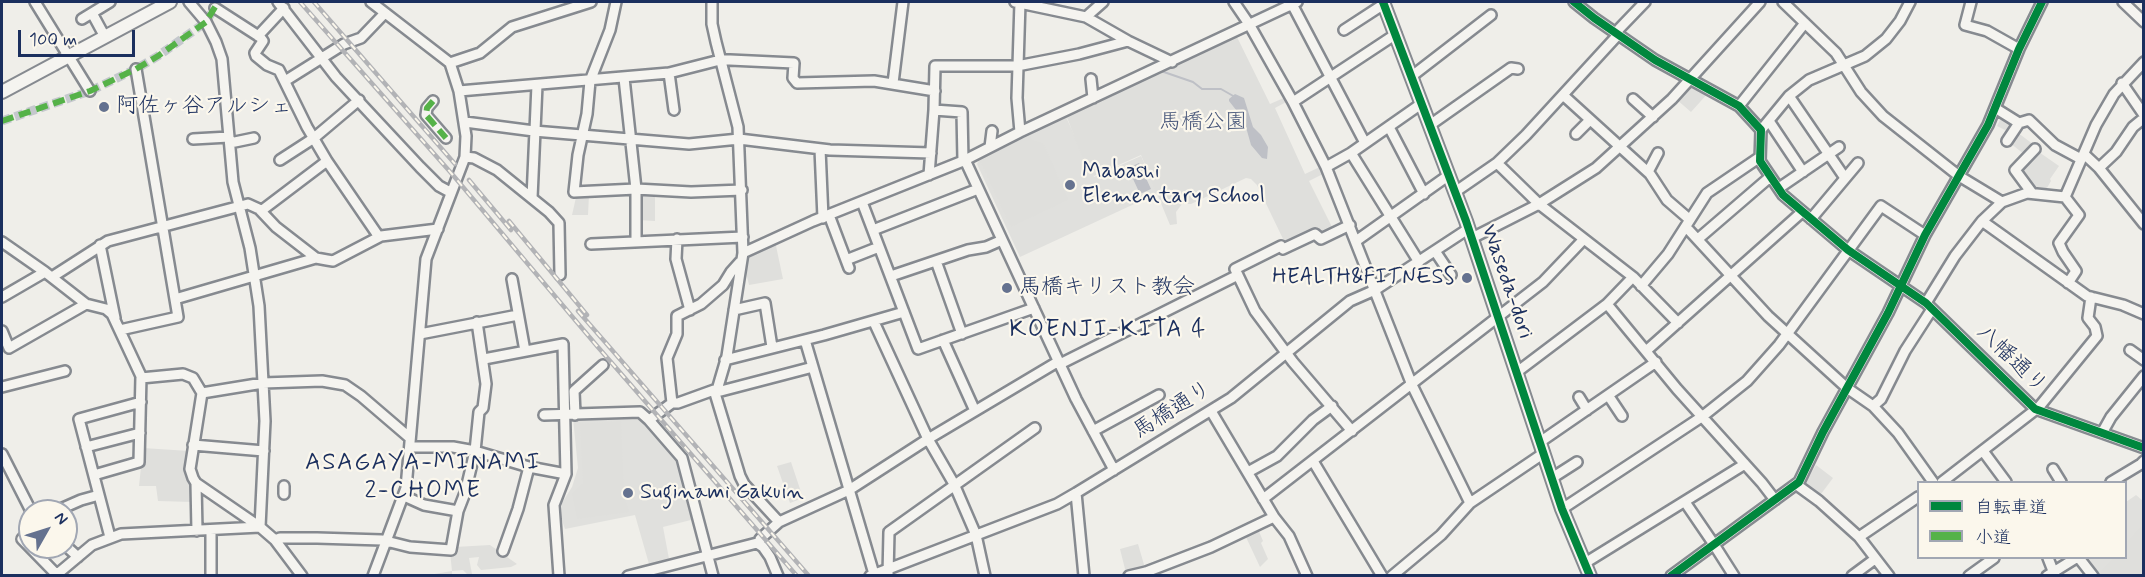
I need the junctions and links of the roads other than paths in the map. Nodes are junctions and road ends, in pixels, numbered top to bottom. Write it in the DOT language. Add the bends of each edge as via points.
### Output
graph roads {
  1 [pos="35,2"];
  2 [pos="110,2"];
  3 [pos="170,2"];
  4 [pos="189,2"];
  5 [pos="371,2"];
  6 [pos="591,2"];
  7 [pos="616,2"];
  8 [pos="712,2"];
  9 [pos="903,2"];
  10 [pos="1017,2"];
  11 [pos="1104,2"];
  12 [pos="1234,2"];
  13 [pos="1574,2"];
  14 [pos="1645,2"];
  15 [pos="1783,2"];
  16 [pos="1910,2"];
  17 [pos="1971,2"];
  18 [pos="2123,2"];
  19 [pos="1294,3"];
  20 [pos="1384,3"];
  21 [pos="2038,3"];
  22 [pos="1754,4"];
  23 [pos="281,5"];
  24 [pos="215,8"];
  25 [pos="92,13"];
  26 [pos="384,14"];
  27 [pos="513,15"];
  28 [pos="1491,15"];
  29 [pos="1086,17"];
  30 [pos="82,19"];
  31 [pos="2144,22"];
  32 [pos="1806,23"];
  33 [pos="1249,24"];
  34 [pos="512,27"];
  35 [pos="1344,30"];
  36 [pos="1617,33"];
  37 [pos="1396,34"];
  38 [pos="258,36"];
  39 [pos="105,37"];
  40 [pos="1128,41"];
  41 [pos="2019,49"];
  42 [pos="70,56"];
  43 [pos="321,59"];
  44 [pos="720,60"];
  45 [pos="1172,62"];
  46 [pos="2144,62"];
  47 [pos="450,63"];
  48 [pos="1843,64"];
  49 [pos="1017,66"];
  50 [pos="136,69"];
  51 [pos="1518,69"];
  52 [pos="669,74"];
  53 [pos="1412,76"];
  54 [pos="624,78"];
  55 [pos="1331,78"];
  56 [pos="1091,79"];
  57 [pos="1691,80"];
  58 [pos="285,81"];
  59 [pos="590,81"];
  60 [pos="2122,83"];
  61 [pos="893,84"];
  62 [pos="537,85"];
  63 [pos="90,91"];
  64 [pos="935,91"];
  65 [pos="2,92"];
  66 [pos="459,92"];
  67 [pos="1563,95"];
  68 [pos="1789,96"];
  69 [pos="1093,98"];
  70 [pos="1633,99"];
  71 [pos="359,100"];
  72 [pos="433,101"];
  73 [pos="1293,102"];
  74 [pos="1421,104"];
  75 [pos="1739,106"];
  76 [pos="1995,108"];
  77 [pos="674,110"];
  78 [pos="934,110"];
  79 [pos="1653,117"];
  80 [pos="2144,117"];
  81 [pos="1590,120"];
  82 [pos="1769,121"];
  83 [pos="465,122"];
  84 [pos="2019,123"];
  85 [pos="1430,125"];
  86 [pos="1389,127"];
  87 [pos="534,130"];
  88 [pos="1761,130"];
  89 [pos="992,131"];
  90 [pos="1020,132"];
  91 [pos="1576,134"];
  92 [pos="584,135"];
  93 [pos="254,138"];
  94 [pos="314,138"];
  95 [pos="446,138"];
  96 [pos="630,138"];
  97 [pos="193,139"];
  98 [pos="739,139"];
  99 [pos="229,140"];
  100 [pos="2007,141"];
  101 [pos="1365,143"];
  102 [pos="990,147"];
  103 [pos="1621,147"];
  104 [pos="1839,147"];
  105 [pos="819,149"];
  106 [pos="2035,149"];
  107 [pos="931,153"];
  108 [pos="1351,153"];
  109 [pos="1658,153"];
  110 [pos="1829,154"];
  111 [pos="465,157"];
  112 [pos="1760,157"];
  113 [pos="2083,157"];
  114 [pos="280,160"];
  115 [pos="327,161"];
  116 [pos="964,161"];
  117 [pos="1497,163"];
  118 [pos="1858,163"];
  119 [pos="1326,167"];
  120 [pos="2100,168"];
  121 [pos="1648,172"];
  122 [pos="1803,172"];
  123 [pos="929,175"];
  124 [pos="1449,175"];
  125 [pos="1959,176"];
  126 [pos="1770,177"];
  127 [pos="1845,178"];
  128 [pos="1779,188"];
  129 [pos="636,189"];
  130 [pos="978,189"];
  131 [pos="742,190"];
  132 [pos="450,192"];
  133 [pos="1455,192"];
  134 [pos="2032,193"];
  135 [pos="1424,194"];
  136 [pos="2065,197"];
  137 [pos="532,198"];
  138 [pos="862,202"];
  139 [pos="2002,202"];
  140 [pos="1539,204"];
  141 [pos="239,206"];
  142 [pos="261,211"];
  143 [pos="1802,213"];
  144 [pos="826,216"];
  145 [pos="1391,217"];
  146 [pos="1811,219"];
  147 [pos="1982,222"];
  148 [pos="1687,223"];
  149 [pos="1350,225"];
  150 [pos="2144,225"];
  151 [pos="162,227"];
  152 [pos="438,229"];
  153 [pos="873,230"];
  154 [pos="1470,234"];
  155 [pos="1924,235"];
  156 [pos="379,237"];
  157 [pos="743,237"];
  158 [pos="677,239"];
  159 [pos="1584,239"];
  160 [pos="1698,239"];
  161 [pos="1002,240"];
  162 [pos="1356,241"];
  163 [pos="2,242"];
  164 [pos="636,242"];
  165 [pos="591,244"];
  166 [pos="100,245"];
  167 [pos="879,247"];
  168 [pos="1848,250"];
  169 [pos="1435,251"];
  170 [pos="316,258"];
  171 [pos="742,258"];
  172 [pos="936,261"];
  173 [pos="1419,262"];
  174 [pos="49,275"];
  175 [pos="254,275"];
  176 [pos="560,275"];
  177 [pos="1238,275"];
  178 [pos="1451,275"];
  179 [pos="891,276"];
  180 [pos="1730,276"];
  181 [pos="1633,277"];
  182 [pos="512,279"];
  183 [pos="2068,283"];
  184 [pos="1901,285"];
  185 [pos="1641,286"];
  186 [pos="1375,290"];
  187 [pos="2,297"];
  188 [pos="2091,297"];
  189 [pos="175,299"];
  190 [pos="86,304"];
  191 [pos="1607,304"];
  192 [pos="1929,306"];
  193 [pos="1034,308"];
  194 [pos="690,310"];
  195 [pos="734,310"];
  196 [pos="904,312"];
  197 [pos="2144,314"];
  198 [pos="518,315"];
  199 [pos="1499,316"];
  200 [pos="115,318"];
  201 [pos="477,322"];
  202 [pos="874,322"];
  203 [pos="1678,323"];
  204 [pos="120,330"];
  205 [pos="2,331"];
  206 [pos="1787,333"];
  207 [pos="420,334"];
  208 [pos="962,334"];
  209 [pos="805,340"];
  210 [pos="943,340"];
  211 [pos="772,347"];
  212 [pos="2130,350"];
  213 [pos="525,351"];
  214 [pos="1646,351"];
  215 [pos="1287,352"];
  216 [pos="484,359"];
  217 [pos="725,360"];
  218 [pos="2144,360"];
  219 [pos="1656,362"];
  220 [pos="1059,363"];
  221 [pos="603,365"];
  222 [pos="813,368"];
  223 [pos="65,371"];
  224 [pos="1517,372"];
  225 [pos="2144,376"];
  226 [pos="141,378"];
  227 [pos="263,382"];
  228 [pos="1412,385"];
  229 [pos="2,387"];
  230 [pos="1847,388"];
  231 [pos="716,390"];
  232 [pos="202,393"];
  233 [pos="1159,395"];
  234 [pos="1608,395"];
  235 [pos="1579,397"];
  236 [pos="141,402"];
  237 [pos="672,403"];
  238 [pos="1332,406"];
  239 [pos="1873,406"];
  240 [pos="1587,410"];
  241 [pos="2035,410"];
  242 [pos="975,411"];
  243 [pos="1211,411"];
  244 [pos="544,415"];
  245 [pos="575,415"];
  246 [pos="564,416"];
  247 [pos="1622,416"];
  248 [pos="1703,416"];
  249 [pos="649,420"];
  250 [pos="1035,428"];
  251 [pos="1093,430"];
  252 [pos="1352,431"];
  253 [pos="140,433"];
  254 [pos="2102,434"];
  255 [pos="928,439"];
  256 [pos="410,442"];
  257 [pos="193,445"];
  258 [pos="86,447"];
  259 [pos="1542,448"];
  260 [pos="2144,448"];
  261 [pos="264,451"];
  262 [pos="475,451"];
  263 [pos="1983,451"];
  264 [pos="2,454"];
  265 [pos="1313,461"];
  266 [pos="2144,461"];
  267 [pos="1577,462"];
  268 [pos="1745,464"];
  269 [pos="529,467"];
  270 [pos="2053,469"];
  271 [pos="1114,470"];
  272 [pos="1248,472"];
  273 [pos="566,474"];
  274 [pos="94,475"];
  275 [pos="1552,478"];
  276 [pos="1932,481"];
  277 [pos="1945,481"];
  278 [pos="2005,481"];
  279 [pos="2060,481"];
  280 [pos="2114,481"];
  281 [pos="196,483"];
  282 [pos="954,484"];
  283 [pos="1797,485"];
  284 [pos="849,490"];
  285 [pos="1076,493"];
  286 [pos="99,495"];
  287 [pos="404,496"];
  288 [pos="1917,498"];
  289 [pos="25,499"];
  290 [pos="1263,499"];
  291 [pos="1775,500"];
  292 [pos="78,501"];
  293 [pos="1686,502"];
  294 [pos="1470,503"];
  295 [pos="1562,509"];
  296 [pos="458,511"];
  297 [pos="1274,517"];
  298 [pos="779,522"];
  299 [pos="260,527"];
  300 [pos="212,530"];
  301 [pos="197,531"];
  302 [pos="976,535"];
  303 [pos="110,537"];
  304 [pos="1859,537"];
  305 [pos="275,540"];
  306 [pos="387,541"];
  307 [pos="1713,543"];
  308 [pos="760,545"];
  309 [pos="503,551"];
  310 [pos="708,555"];
  311 [pos="78,556"];
  312 [pos="40,559"];
  313 [pos="74,559"];
  314 [pos="1875,559"];
  315 [pos="1993,559"];
  316 [pos="2048,559"];
  317 [pos="2073,559"];
  318 [pos="2075,559"];
  319 [pos="1585,563"];
  320 [pos="659,572"];
  321 [pos="888,573"];
  322 [pos="2052,574"];
  323 [pos="55,575"];
  324 [pos="872,575"];
  325 [pos="211,576"];
  326 [pos="302,576"];
  327 [pos="373,576"];
  328 [pos="559,576"];
  329 [pos="627,576"];
  330 [pos="713,576"];
  331 [pos="777,576"];
  332 [pos="986,576"];
  333 [pos="1084,576"];
  334 [pos="1128,576"];
  335 [pos="1307,576"];
  336 [pos="1382,576"];
  337 [pos="1392,576"];
  338 [pos="1590,576"];
  339 [pos="1671,576"];
  340 [pos="1734,576"];
  341 [pos="1852,576"];
  342 [pos="1889,576"];
  343 [pos="1969,576"];
  344 [pos="2093,576"];
  1 -- 42 [label="street"];
  2 -- 25 [label="street"];
  3 -- 39 [label="main road"];
  4 -- 99 [label="street" via="206,21 222,59"];
  5 -- 26 [label="street"];
  6 -- 34 [label="street"];
  7 -- 59 [label="street" via="610,30"];
  8 -- 44 [label="street" via="712,24"];
  9 -- 61 [label="street"];
  10 -- 29 [label="street"];
  10 -- 49 [label="street"];
  11 -- 29 [label="street"];
  12 -- 33 [label="street"];
  13 -- 36 [label="street"];
  14 -- 36 [label="street"];
  15 -- 32 [label="street"];
  16 -- 48 [label="street" via="1886,39 1864,56"];
  17 -- 41 [label="street" via="1965,25"];
  18 -- 31 [label="street"];
  19 -- 33 [label="street"];
  19 -- 55 [label="street"];
  20 -- 35 [label="street"];
  20 -- 37 [label="main road, Waseda-dori"];
  21 -- 41 [label="street"];
  22 -- 57 [label="street, 馬橋通り"];
  23 -- 38 [label="street"];
  23 -- 43 [label="street"];
  24 -- 38 [label="street"];
  25 -- 30 [label="street"];
  25 -- 39 [label="street"];
  26 -- 43 [label="street" via="361,38"];
  26 -- 47 [label="street"];
  27 -- 34 [label="street"];
  28 -- 53 [label="street"];
  29 -- 40 [label="street"];
  32 -- 48 [label="street"];
  32 -- 75 [label="street"];
  33 -- 45 [label="street"];
  33 -- 73 [label="street"];
  34 -- 47 [label="street" via="480,53"];
  36 -- 57 [label="street"];
  36 -- 67 [label="street"];
  37 -- 53 [label="main road, Waseda-dori"];
  37 -- 55 [label="street"];
  38 -- 58 [label="street" via="263,41 256,56 279,70"];
  39 -- 42 [label="main road"];
  40 -- 45 [label="street"];
  40 -- 49 [label="street"];
  41 -- 76 [label="street"];
  42 -- 63 [label="street"];
  42 -- 65 [label="main road"];
  43 -- 58 [label="street"];
  43 -- 71 [label="street"];
  44 -- 52 [label="street"];
  44 -- 61 [label="street" via="794,63 793,78 797,83"];
  44 -- 98 [label="street"];
  45 -- 69 [label="street"];
  46 -- 60 [label="street"];
  47 -- 66 [label="street"];
  48 -- 68 [label="street" via="1809,80"];
  48 -- 125 [label="street" via="1883,116"];
  49 -- 64 [label="street" via="935,66"];
  49 -- 90 [label="street"];
  50 -- 151 [label="street"];
  51 -- 85 [label="street" via="1511,68"];
  52 -- 54 [label="street"];
  52 -- 77 [label="street"];
  53 -- 74 [label="main road, Waseda-dori"];
  54 -- 59 [label="street"];
  54 -- 96 [label="street"];
  55 -- 73 [label="street"];
  55 -- 101 [label="street"];
  56 -- 69 [label="street"];
  57 -- 75 [label="street"];
  57 -- 79 [label="street, 馬橋通り"];
  58 -- 94 [label="street"];
  59 -- 62 [label="street"];
  59 -- 92 [label="street"];
  60 -- 80 [label="street"];
  60 -- 113 [label="street" via="2096,125"];
  61 -- 64 [label="street"];
  62 -- 66 [label="street"];
  62 -- 87 [label="street"];
  64 -- 78 [label="street"];
  66 -- 83 [label="street"];
  67 -- 81 [label="street"];
  67 -- 117 [label="street"];
  68 -- 82 [label="street"];
  68 -- 110 [label="street"];
  69 -- 90 [label="street"];
  70 -- 79 [label="street"];
  71 -- 94 [label="street"];
  71 -- 132 [label="street" via="420,167"];
  72 -- 95 [label="street" via="426,115"];
  73 -- 119 [label="street"];
  74 -- 85 [label="main road, Waseda-dori"];
  74 -- 86 [label="street"];
  75 -- 88 [label="street"];
  76 -- 84 [label="street"];
  76 -- 125 [label="street"];
  78 -- 107 [label="street"];
  78 -- 116 [label="street" via="962,112"];
  79 -- 103 [label="street, 馬橋通り"];
  80 -- 120 [label="street"];
  81 -- 91 [label="street"];
  81 -- 103 [label="street"];
  82 -- 88 [label="street"];
  82 -- 122 [label="street"];
  83 -- 87 [label="street"];
  83 -- 111 [label="street"];
  84 -- 100 [label="street"];
  84 -- 113 [label="street" via="2029,120 2055,145"];
  85 -- 124 [label="main road, Waseda-dori"];
  86 -- 101 [label="street"];
  86 -- 135 [label="street"];
  87 -- 92 [label="street"];
  87 -- 137 [label="street"];
  88 -- 112 [label="street"];
  89 -- 102 [label="street"];
  90 -- 102 [label="street"];
  92 -- 96 [label="street"];
  92 -- 129 [label="street" via="574,192"];
  93 -- 99 [label="street"];
  94 -- 114 [label="street"];
  94 -- 115 [label="street"];
  96 -- 98 [label="street" via="689,144"];
  96 -- 129 [label="street"];
  97 -- 99 [label="street"];
  98 -- 105 [label="street"];
  98 -- 131 [label="street"];
  99 -- 141 [label="street" via="232,182"];
  101 -- 108 [label="street"];
  102 -- 116 [label="street"];
  103 -- 121 [label="street"];
  103 -- 140 [label="street, 馬橋通り"];
  104 -- 110 [label="street"];
  105 -- 107 [label="street"];
  105 -- 144 [label="street"];
  106 -- 134 [label="street" via="2015,170"];
  107 -- 123 [label="street"];
  108 -- 119 [label="street"];
  108 -- 145 [label="street"];
  109 -- 121 [label="street"];
  110 -- 122 [label="street"];
  110 -- 127 [label="street"];
  111 -- 132 [label="street"];
  111 -- 137 [label="street" via="486,163"];
  112 -- 126 [label="street, 八幡通り"];
  112 -- 148 [label="street" via="1707,193"];
  113 -- 120 [label="street"];
  113 -- 136 [label="street"];
  115 -- 142 [label="street"];
  115 -- 156 [label="street"];
  116 -- 123 [label="street"];
  116 -- 130 [label="street"];
  117 -- 133 [label="street"];
  117 -- 140 [label="street"];
  118 -- 127 [label="street"];
  119 -- 149 [label="street"];
  120 -- 150 [label="street"];
  121 -- 148 [label="street"];
  122 -- 128 [label="street"];
  123 -- 138 [label="street"];
  124 -- 133 [label="main road, Waseda-dori"];
  124 -- 135 [label="street"];
  125 -- 139 [label="street"];
  125 -- 155 [label="street"];
  126 -- 128 [label="street, 八幡通り"];
  126 -- 160 [label="street"];
  127 -- 146 [label="street"];
  128 -- 143 [label="street, 八幡通り"];
  129 -- 131 [label="street"];
  129 -- 164 [label="street"];
  130 -- 153 [label="street"];
  130 -- 161 [label="street"];
  131 -- 157 [label="street"];
  132 -- 152 [label="street"];
  133 -- 154 [label="main road, Waseda-dori"];
  134 -- 136 [label="street"];
  134 -- 139 [label="street"];
  135 -- 145 [label="street"];
  136 -- 183 [label="street" via="2079,215 2059,243 2076,271"];
  137 -- 176 [label="street" via="559,223"];
  138 -- 144 [label="street"];
  138 -- 153 [label="street"];
  139 -- 147 [label="street"];
  140 -- 154 [label="street, 馬橋通り"];
  140 -- 159 [label="street"];
  141 -- 142 [label="street" via="248,204"];
  141 -- 151 [label="street"];
  141 -- 175 [label="street"];
  142 -- 170 [label="street"];
  143 -- 146 [label="street, 八幡通り"];
  143 -- 180 [label="street"];
  144 -- 167 [label="street" via="847,264"];
  144 -- 171 [label="street"];
  145 -- 162 [label="street"];
  145 -- 173 [label="street"];
  146 -- 168 [label="street, 八幡通り"];
  147 -- 183 [label="street"];
  147 -- 192 [label="street" via="1955,256"];
  148 -- 160 [label="street"];
  148 -- 185 [label="street" via="1668,255"];
  149 -- 162 [label="street"];
  149 -- 177 [label="street" via="1321,239 1315,234 1283,249 1281,246 1235,269"];
  151 -- 166 [label="street"];
  151 -- 189 [label="street"];
  152 -- 156 [label="street"];
  152 -- 207 [label="street" via="426,259"];
  153 -- 167 [label="street"];
  154 -- 169 [label="street, 馬橋通り"];
  154 -- 199 [label="main road, Waseda-dori"];
  155 -- 168 [label="street" via="1881,206"];
  155 -- 184 [label="street"];
  156 -- 170 [label="street" via="333,261"];
  157 -- 158 [label="street"];
  157 -- 171 [label="street"];
  158 -- 164 [label="street"];
  158 -- 194 [label="street" via="676,259"];
  159 -- 181 [label="street"];
  159 -- 199 [label="street" via="1543,282"];
  160 -- 180 [label="street"];
  161 -- 172 [label="street"];
  161 -- 193 [label="street"];
  162 -- 186 [label="street"];
  163 -- 174 [label="street"];
  164 -- 165 [label="street"];
  166 -- 174 [label="street"];
  166 -- 200 [label="street"];
  167 -- 179 [label="street"];
  168 -- 184 [label="street, 八幡通り"];
  168 -- 206 [label="street"];
  169 -- 173 [label="street, 馬橋通り"];
  169 -- 178 [label="street"];
  170 -- 175 [label="street"];
  171 -- 194 [label="street" via="723,285"];
  171 -- 195 [label="street"];
  172 -- 179 [label="street"];
  172 -- 208 [label="street"];
  173 -- 186 [label="street, 馬橋通り"];
  174 -- 187 [label="street"];
  174 -- 190 [label="street"];
  175 -- 189 [label="street"];
  175 -- 227 [label="street"];
  177 -- 215 [label="street" via="1255,311"];
  177 -- 220 [label="street"];
  179 -- 196 [label="street"];
  180 -- 203 [label="street"];
  180 -- 206 [label="street"];
  181 -- 185 [label="street"];
  181 -- 191 [label="street"];
  182 -- 198 [label="street"];
  183 -- 188 [label="street"];
  184 -- 192 [label="street, 八幡通り"];
  184 -- 230 [label="street"];
  185 -- 203 [label="street"];
  186 -- 215 [label="street, 馬橋通り" via="1350,301"];
  186 -- 228 [label="street"];
  188 -- 197 [label="street"];
  188 -- 241 [label="street" via="2088,318 2097,336"];
  189 -- 204 [label="street" via="178,317"];
  190 -- 200 [label="street" via="106,309"];
  190 -- 205 [label="street" via="9,348"];
  191 -- 214 [label="street"];
  191 -- 224 [label="street"];
  192 -- 239 [label="street" via="1881,399"];
  192 -- 241 [label="street, 八幡通り"];
  193 -- 208 [label="street"];
  193 -- 220 [label="street"];
  194 -- 237 [label="street" via="677,316 676,334 667,358"];
  195 -- 211 [label="street" via="765,303"];
  195 -- 217 [label="street"];
  196 -- 202 [label="street"];
  196 -- 210 [label="street" via="918,349"];
  198 -- 201 [label="street"];
  198 -- 213 [label="street"];
  199 -- 224 [label="main road, Waseda-dori"];
  199 -- 228 [label="street"];
  200 -- 204 [label="street"];
  201 -- 207 [label="street"];
  201 -- 216 [label="street"];
  202 -- 209 [label="street"];
  202 -- 255 [label="street"];
  203 -- 214 [label="street"];
  204 -- 226 [label="street"];
  206 -- 230 [label="street"];
  206 -- 248 [label="street" via="1747,381"];
  207 -- 256 [label="street"];
  208 -- 210 [label="street"];
  209 -- 211 [label="street"];
  209 -- 222 [label="street"];
  210 -- 242 [label="street"];
  211 -- 217 [label="street"];
  212 -- 218 [label="street"];
  213 -- 216 [label="street"];
  213 -- 246 [label="street" via="563,344"];
  214 -- 219 [label="street"];
  215 -- 238 [label="street"];
  215 -- 243 [label="street, 馬橋通り"];
  216 -- 262 [label="street" via="486,384"];
  217 -- 231 [label="street"];
  219 -- 234 [label="street"];
  219 -- 248 [label="street"];
  220 -- 242 [label="street"];
  220 -- 251 [label="street"];
  221 -- 245 [label="street" via="574,391"];
  222 -- 231 [label="street"];
  222 -- 284 [label="street"];
  223 -- 229 [label="street"];
  224 -- 259 [label="main road, Waseda-dori"];
  225 -- 254 [label="street"];
  226 -- 232 [label="street" via="183,374 193,378"];
  226 -- 236 [label="street"];
  227 -- 232 [label="street"];
  227 -- 256 [label="street" via="322,381 345,385"];
  227 -- 261 [label="street"];
  228 -- 252 [label="street"];
  228 -- 294 [label="street"];
  230 -- 239 [label="street"];
  230 -- 283 [label="street"];
  231 -- 237 [label="street"];
  231 -- 298 [label="street" via="740,476"];
  232 -- 257 [label="street"];
  233 -- 251 [label="street"];
  234 -- 240 [label="street"];
  234 -- 247 [label="street"];
  235 -- 240 [label="street"];
  236 -- 253 [label="street"];
  236 -- 258 [label="street" via="79,419"];
  237 -- 249 [label="street"];
  238 -- 252 [label="street"];
  238 -- 272 [label="street" via="1277,456"];
  239 -- 276 [label="street" via="1898,433"];
  240 -- 259 [label="street"];
  241 -- 254 [label="street, 八幡通り"];
  241 -- 263 [label="street"];
  242 -- 255 [label="street"];
  243 -- 271 [label="street, 馬橋通り"];
  243 -- 272 [label="street"];
  244 -- 246 [label="street"];
  245 -- 246 [label="street"];
  245 -- 249 [label="street" via="640,412"];
  246 -- 273 [label="street"];
  248 -- 268 [label="street"];
  248 -- 295 [label="street"];
  249 -- 310 [label="street" via="682,459"];
  250 -- 282 [label="street"];
  251 -- 271 [label="street"];
  252 -- 265 [label="street"];
  253 -- 258 [label="street"];
  253 -- 274 [label="street" via="139,462"];
  254 -- 260 [label="street, 八幡通り"];
  255 -- 282 [label="street"];
  255 -- 284 [label="street"];
  256 -- 262 [label="street"];
  256 -- 287 [label="street"];
  257 -- 261 [label="street"];
  257 -- 281 [label="street" via="190,469"];
  258 -- 274 [label="street"];
  259 -- 275 [label="main road, Waseda-dori"];
  259 -- 294 [label="street"];
  261 -- 299 [label="street"];
  262 -- 269 [label="street"];
  262 -- 296 [label="street"];
  263 -- 277 [label="street"];
  263 -- 278 [label="street"];
  264 -- 289 [label="street"];
  265 -- 290 [label="street"];
  265 -- 336 [label="street"];
  266 -- 280 [label="street"];
  267 -- 275 [label="street"];
  268 -- 291 [label="street"];
  268 -- 293 [label="street"];
  269 -- 273 [label="street"];
  269 -- 309 [label="street"];
  270 -- 279 [label="street"];
  271 -- 285 [label="street, 馬橋通り"];
  272 -- 290 [label="street"];
  273 -- 328 [label="street" via="554,504"];
  274 -- 286 [label="street"];
  275 -- 295 [label="main road, Waseda-dori"];
  281 -- 299 [label="street"];
  281 -- 301 [label="street"];
  282 -- 302 [label="street"];
  282 -- 321 [label="street" via="888,532"];
  283 -- 291 [label="street"];
  283 -- 304 [label="street"];
  284 -- 298 [label="street"];
  284 -- 324 [label="street"];
  285 -- 302 [label="street, 馬橋通り"];
  285 -- 333 [label="street"];
  286 -- 292 [label="street"];
  286 -- 303 [label="street"];
  287 -- 296 [label="street" via="424,505"];
  287 -- 306 [label="street"];
  288 -- 304 [label="street"];
  290 -- 297 [label="street"];
  291 -- 307 [label="street"];
  293 -- 307 [label="street"];
  293 -- 319 [label="street"];
  294 -- 337 [label="street" via="1441,535"];
  295 -- 319 [label="main road, Waseda-dori"];
  296 -- 306 [label="street" via="451,550"];
  297 -- 334 [label="street" via="1211,547"];
  297 -- 335 [label="street" via="1289,536"];
  298 -- 308 [label="street" via="760,539"];
  299 -- 300 [label="street"];
  299 -- 305 [label="street"];
  300 -- 301 [label="street"];
  300 -- 325 [label="street"];
  301 -- 303 [label="street" via="137,532"];
  302 -- 321 [label="street, 馬橋通り"];
  302 -- 332 [label="street"];
  303 -- 311 [label="street"];
  304 -- 314 [label="street"];
  305 -- 306 [label="street"];
  305 -- 326 [label="street"];
  306 -- 327 [label="street"];
  307 -- 339 [label="street"];
  307 -- 340 [label="street"];
  308 -- 310 [label="street"];
  308 -- 331 [label="street" via="770,556"];
  310 -- 320 [label="street"];
  310 -- 330 [label="street"];
  312 -- 323 [label="street"];
  313 -- 323 [label="street"];
  314 -- 341 [label="street"];
  314 -- 342 [label="street"];
  315 -- 343 [label="street"];
  316 -- 322 [label="street"];
  317 -- 322 [label="street"];
  318 -- 344 [label="street"];
  319 -- 338 [label="main road, Waseda-dori"];
  320 -- 329 [label="street"];
  321 -- 324 [label="street, 馬橋通り"];
}
